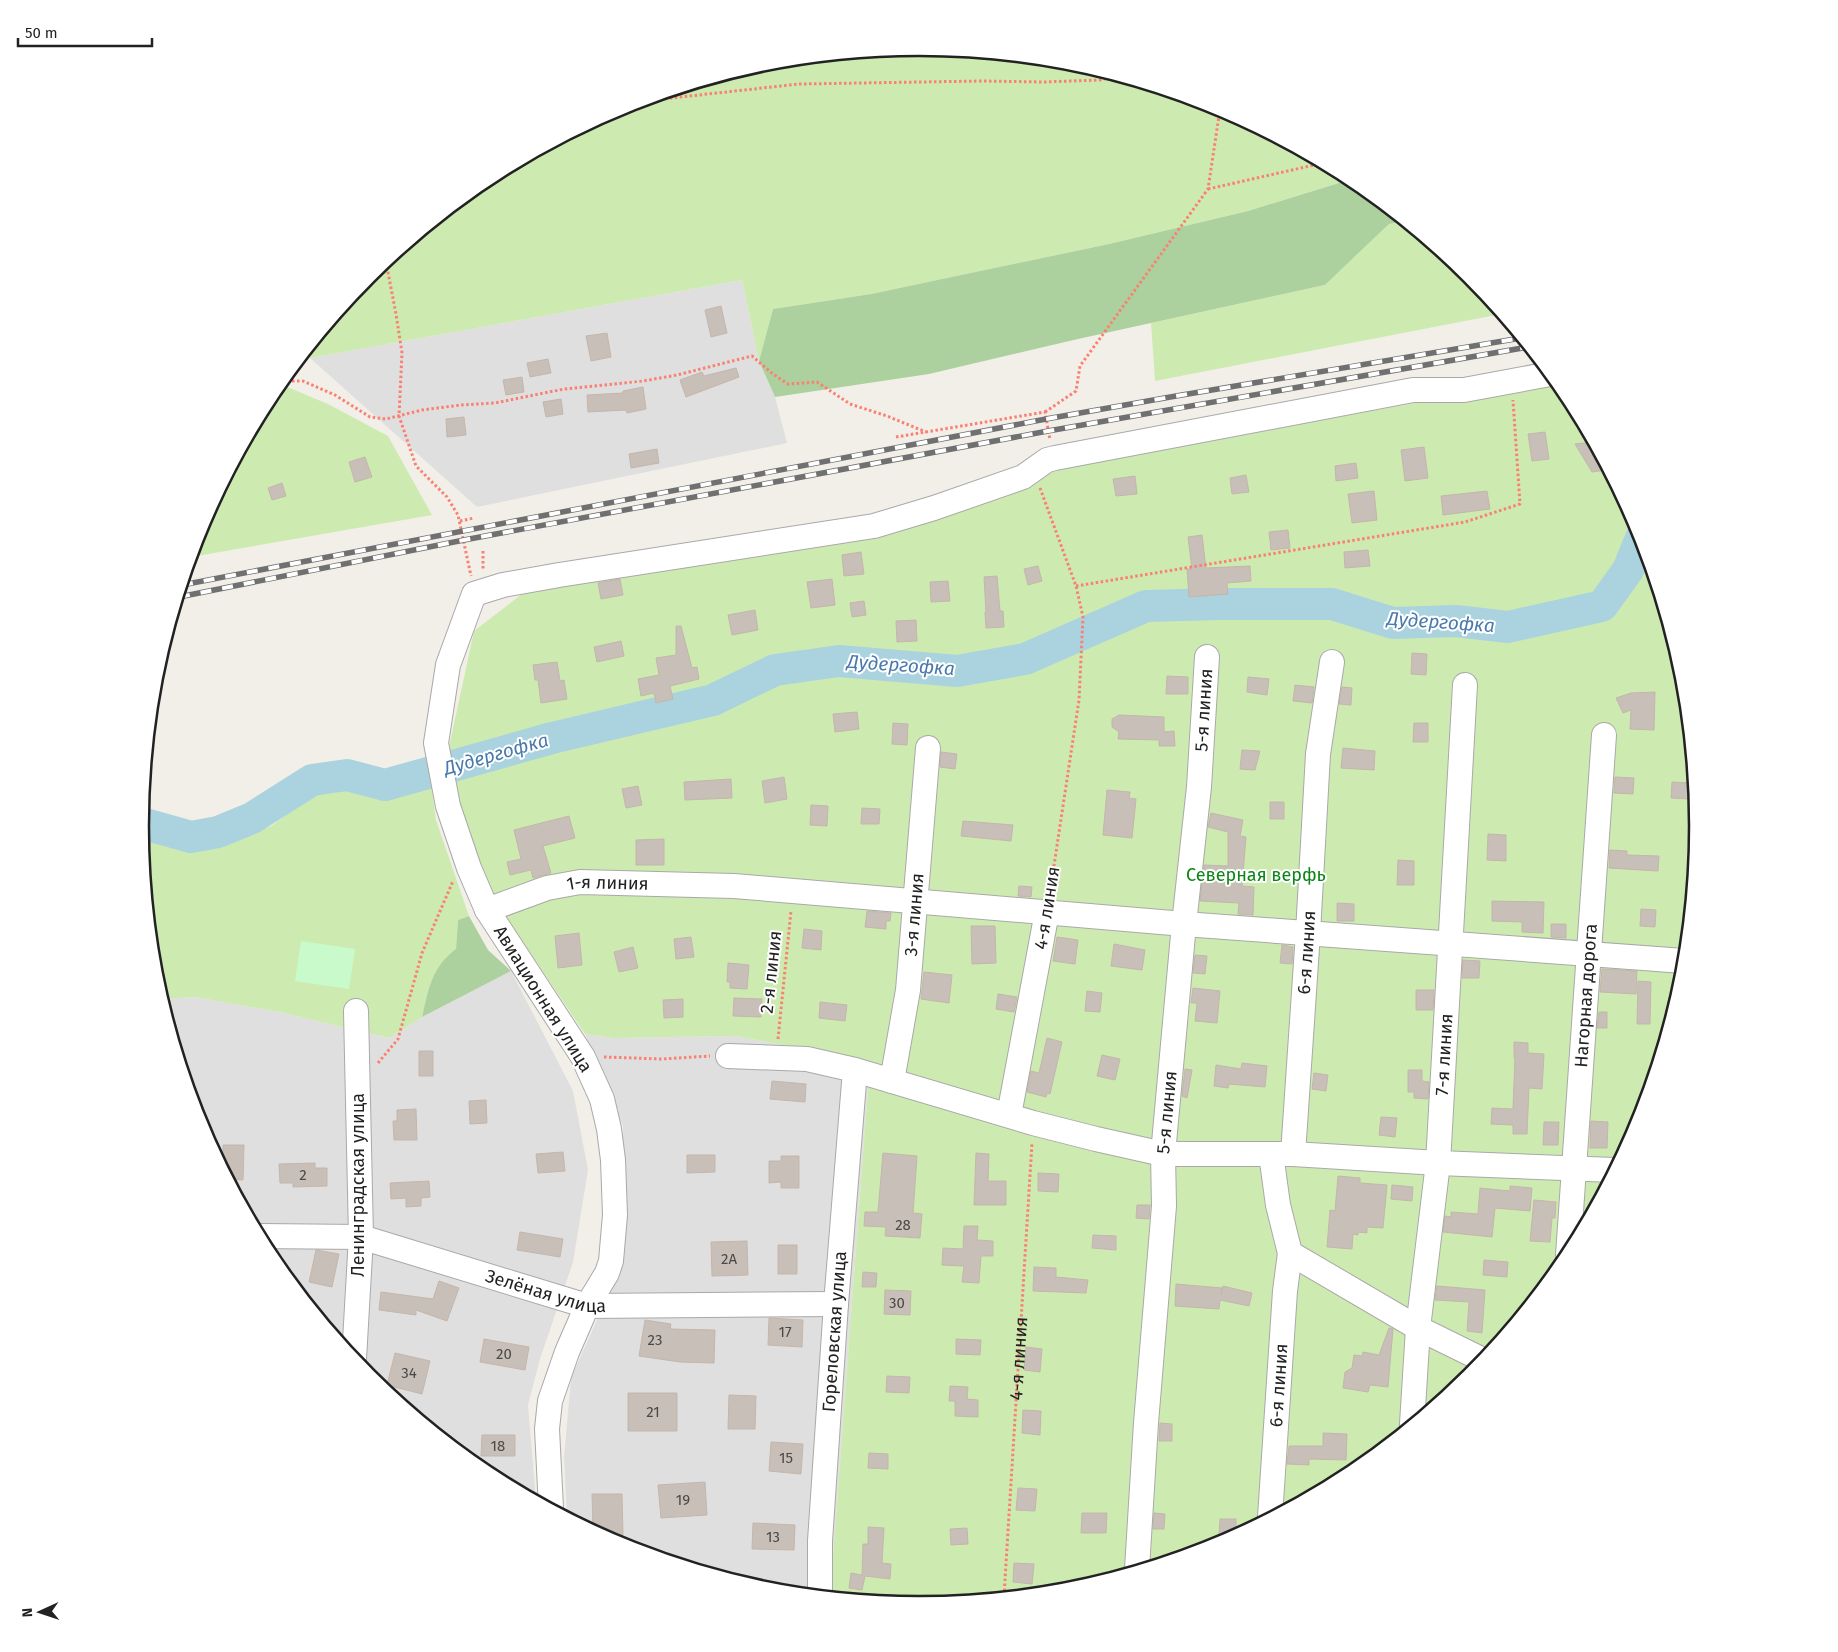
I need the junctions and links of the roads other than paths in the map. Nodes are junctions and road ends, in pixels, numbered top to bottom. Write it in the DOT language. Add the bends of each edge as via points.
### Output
graph roads {
  1 [pos="1543,375"];
  2 [pos="1207,657"];
  3 [pos="1332,662"];
  4 [pos="1466,685"];
  5 [pos="1604,735"];
  6 [pos="928,748"];
  7 [pos="916,901"];
  8 [pos="487,910"];
  9 [pos="1047,912"];
  10 [pos="1184,924"];
  11 [pos="1308,933"];
  12 [pos="1451,944"];
  13 [pos="1589,954"];
  14 [pos="1676,960"];
  15 [pos="356,1011"];
  16 [pos="728,1056"];
  17 [pos="855,1070"];
  18 [pos="892,1081"];
  19 [pos="1009,1115"];
  20 [pos="1163,1154"];
  21 [pos="1282,1154"];
  22 [pos="1438,1163"];
  23 [pos="1574,1168"];
  24 [pos="1607,1170"];
  25 [pos="268,1236"];
  26 [pos="361,1237"];
  27 [pos="1569,1238"];
  28 [pos="1290,1253"];
  29 [pos="836,1304"];
  30 [pos="587,1306"];
  31 [pos="1418,1328"];
  32 [pos="355,1349"];
  33 [pos="1476,1357"];
  34 [pos="1412,1417"];
  35 [pos="551,1502"];
  36 [pos="1270,1510"];
  37 [pos="1138,1564"];
  38 [pos="820,1589"];
  1 -- 8 [label="street, Авиационная улица" via="1464,390 1413,390 1054,458 1023,477 874,526 481,584 448,665 436,743 448,806"];
  2 -- 10 [label="street, 5-я линия" via="1199,787"];
  3 -- 11 [label="street, 6-я линия" via="1318,754"];
  4 -- 12 [label="street, 7-я линия"];
  5 -- 13 [label="street, Нагорная дорога"];
  6 -- 7 [label="street, 3-я линия"];
  7 -- 8 [label="street, 1-я линия" via="734,886 580,882 548,888"];
  7 -- 9 [label="street, 1-я линия"];
  7 -- 18 [label="street, 3-я линия" via="908,990"];
  8 -- 30 [label="street, Авиационная улица" via="583,1057 602,1099 613,1160 615,1215 612,1261"];
  9 -- 10 [label="street, 1-я линия"];
  9 -- 19 [label="street, 4-я линия"];
  10 -- 11 [label="street, 1-я линия"];
  10 -- 20 [label="street, 5-я линия"];
  11 -- 12 [label="street, 1-я линия"];
  11 -- 21 [label="street, 6-я линия"];
  12 -- 13 [label="street, 1-я линия"];
  12 -- 22 [label="street, 7-я линия"];
  13 -- 14 [label="street, 1-я линия"];
  13 -- 23 [label="street, Нагорная дорога"];
  15 -- 26 [label="street, Ленинградская улица"];
  16 -- 17 [label="street" via="806,1059"];
  17 -- 18 [label="street"];
  17 -- 29 [label="street, Гореловская улица"];
  18 -- 19 [label="street"];
  19 -- 20 [label="street" via="1096,1140"];
  20 -- 21 [label="street"];
  20 -- 37 [label="street, 5-я линия" via="1164,1206"];
  21 -- 22 [label="street"];
  21 -- 28 [label="street, 6-я линия" via="1278,1205"];
  22 -- 23 [label="street"];
  22 -- 31 [label="street, 7-я линия"];
  23 -- 24 [label="street"];
  23 -- 27 [label="street, Нагорная дорога"];
  25 -- 26 [label="street, Зелёная улица"];
  26 -- 30 [label="street, Зелёная улица"];
  26 -- 32 [label="street, Ленинградская улица"];
  28 -- 31 [label="street"];
  28 -- 36 [label="street, 6-я линия"];
  29 -- 30 [label="street, Зелёная улица"];
  29 -- 38 [label="street, Гореловская улица" via="820,1541"];
  30 -- 35 [label="street, Авиационная улица" via="550,1401 547,1428"];
  31 -- 33 [label="street"];
  31 -- 34 [label="street, 7-я линия"];
}
